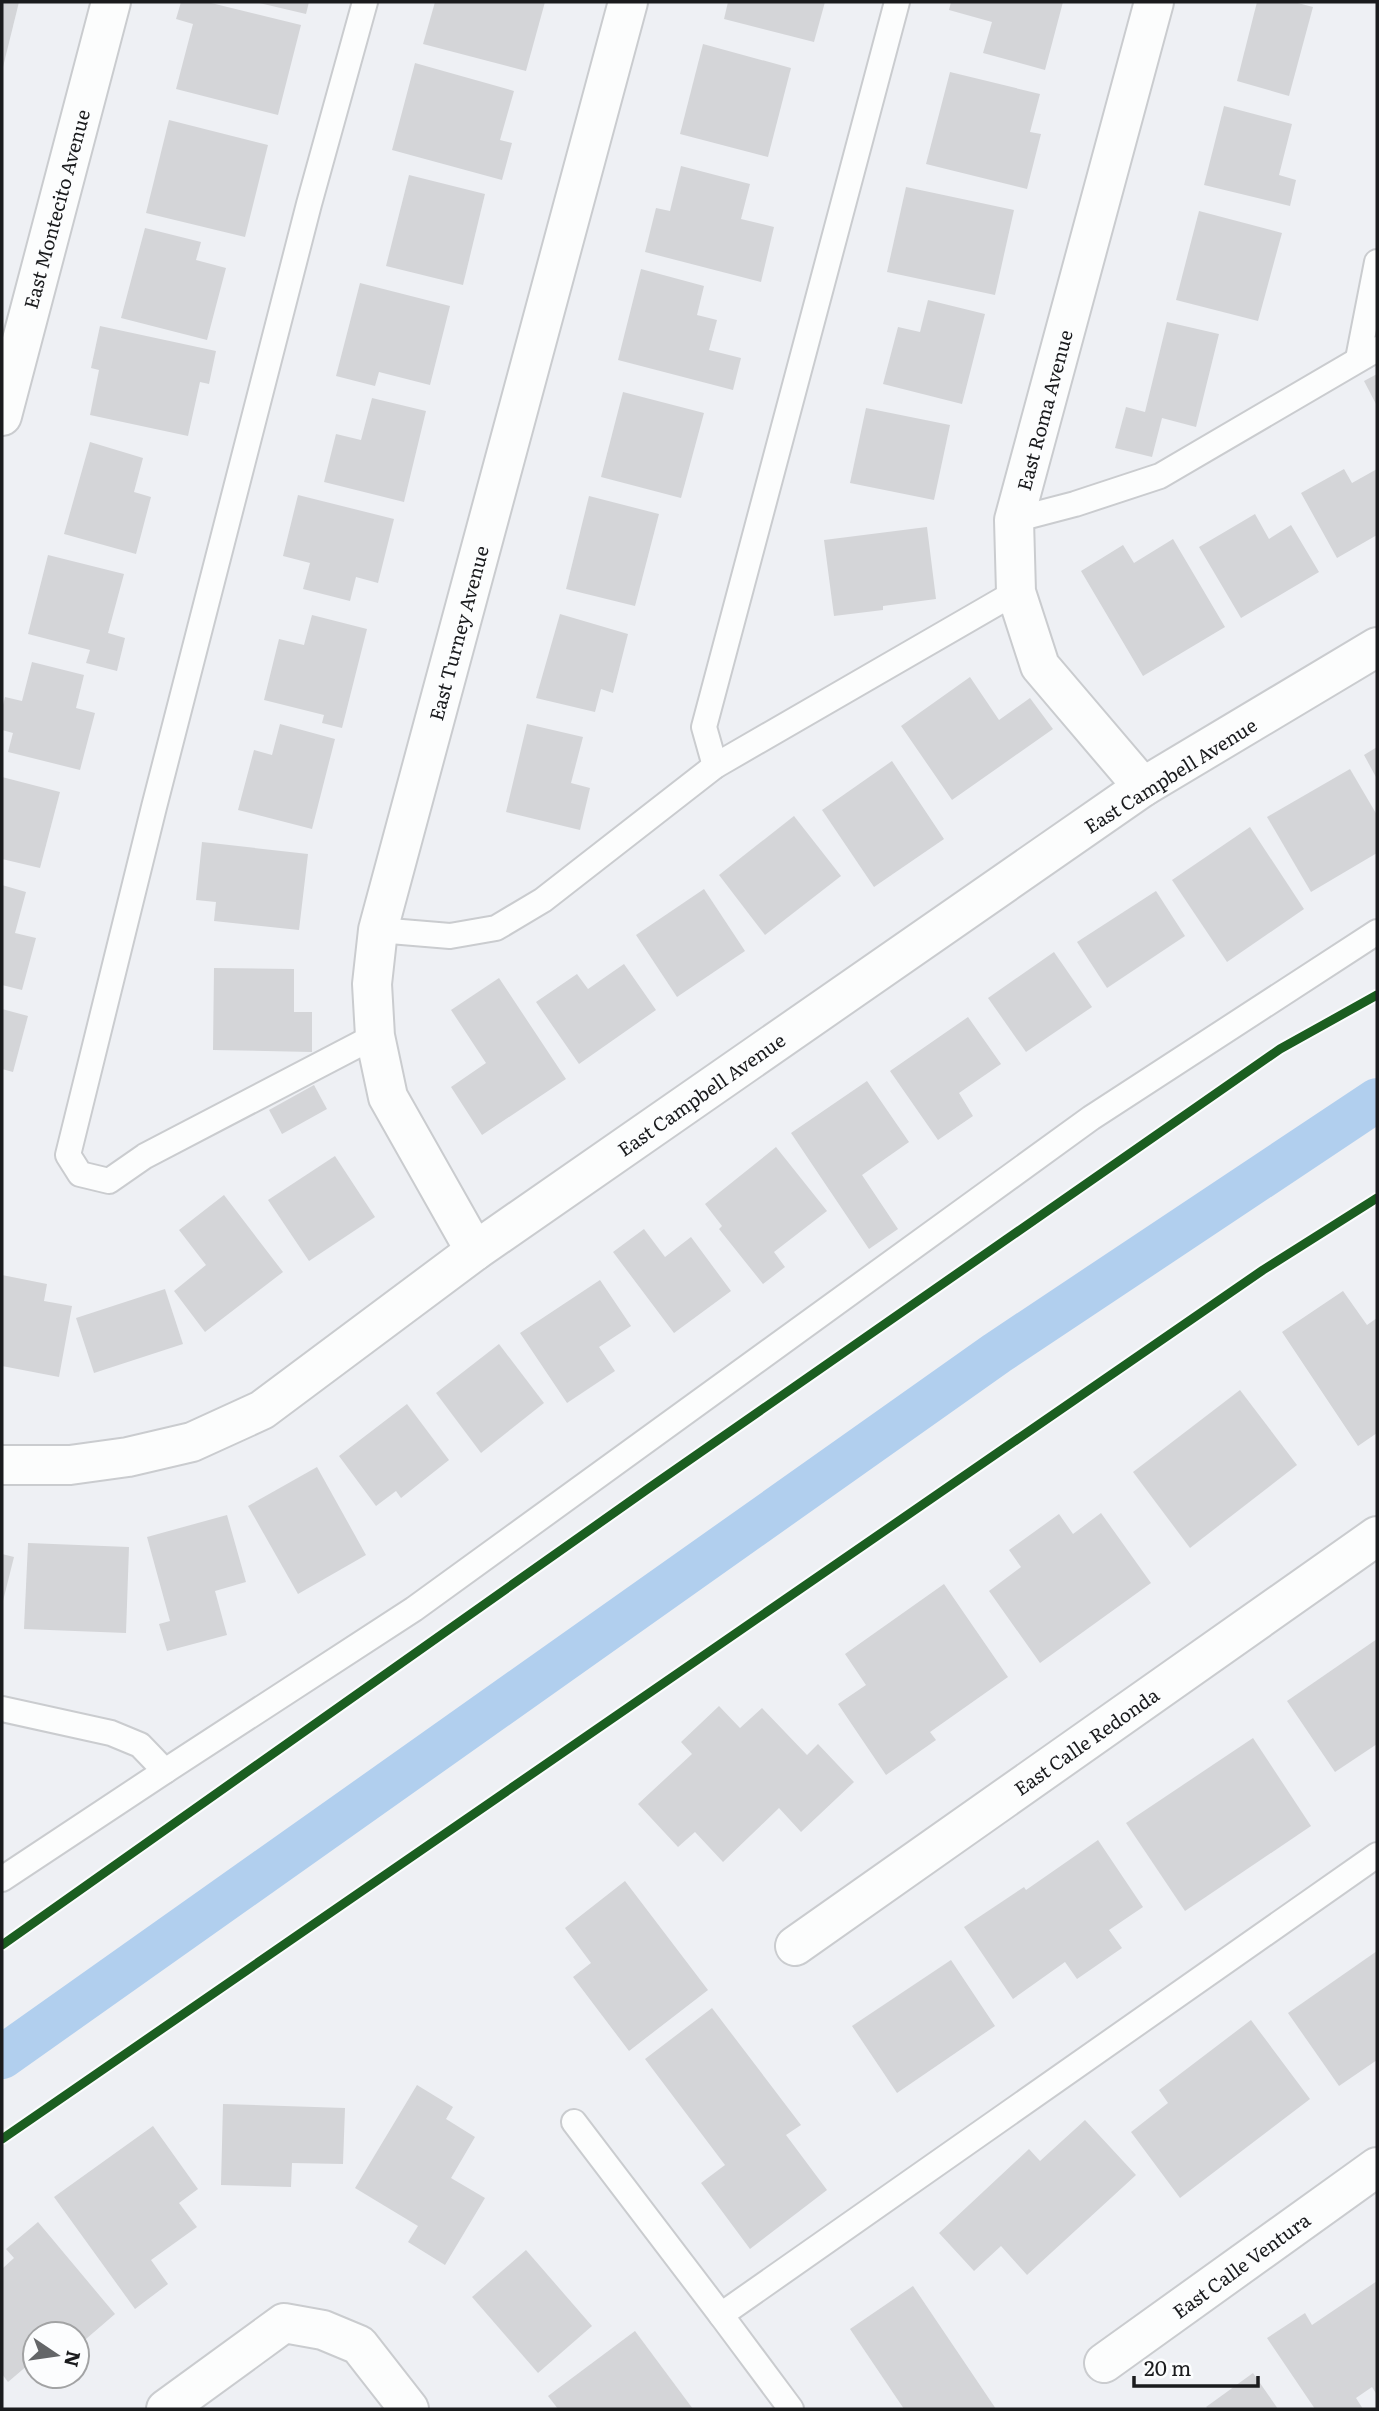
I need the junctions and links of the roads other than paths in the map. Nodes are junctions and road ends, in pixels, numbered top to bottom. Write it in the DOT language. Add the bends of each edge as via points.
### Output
graph roads {
  1 [pos="111,2"];
  2 [pos="365,2"];
  3 [pos="628,2"];
  4 [pos="897,2"];
  5 [pos="1154,2"];
  6 [pos="1377,262"];
  7 [pos="1368,354"];
  8 [pos="2,416"];
  9 [pos="1014,520"];
  10 [pos="1016,592"];
  11 [pos="1377,648"];
  12 [pos="715,766"];
  13 [pos="1143,787"];
  14 [pos="378,930"];
  15 [pos="1377,932"];
  16 [pos="375,1036"];
  17 [pos="475,1251"];
  18 [pos="2,1465"];
  19 [pos="1377,1536"];
  20 [pos="2,1709"];
  21 [pos="165,1771"];
  22 [pos="1377,1855"];
  23 [pos="2,1879"];
  24 [pos="796,1946"];
  25 [pos="574,2122"];
  26 [pos="1377,2167"];
  27 [pos="721,2315"];
  28 [pos="1104,2362"];
  29 [pos="166,2409"];
  30 [pos="409,2409"];
  31 [pos="791,2409"];
  1 -- 8 [label="street, East Montecito Avenue"];
  2 -- 16 [label="lane" via="150,820 68,1155 80,1174 109,1181 145,1156"];
  3 -- 14 [label="street, East Turney Avenue"];
  4 -- 12 [label="lane" via="704,727"];
  5 -- 9 [label="street, East Roma Avenue"];
  6 -- 7 [label="lane"];
  7 -- 9 [label="lane" via="1160,476"];
  9 -- 10 [label="street, East Roma Avenue"];
  10 -- 12 [label="lane"];
  10 -- 13 [label="street, East Roma Avenue" via="1040,666"];
  11 -- 13 [label="street, East Campbell Avenue"];
  12 -- 14 [label="lane" via="543,900 496,928 450,936"];
  13 -- 17 [label="street, East Campbell Avenue"];
  14 -- 16 [label="street, East Turney Avenue" via="372,985"];
  15 -- 21 [label="lane" via="1091,1118 414,1609"];
  16 -- 17 [label="street, East Turney Avenue" via="388,1097"];
  17 -- 18 [label="street, East Campbell Avenue" via="262,1410 192,1442 70,1465"];
  19 -- 24 [label="street, East Calle Redonda"];
  20 -- 21 [label="lane" via="111,1733 140,1745"];
  21 -- 23 [label="lane"];
  22 -- 27 [label="lane"];
  25 -- 27 [label="lane"];
  26 -- 28 [label="street, East Calle Ventura"];
  27 -- 31 [label="lane"];
  29 -- 30 [label="street" via="284,2323 323,2330 359,2345"];
}
